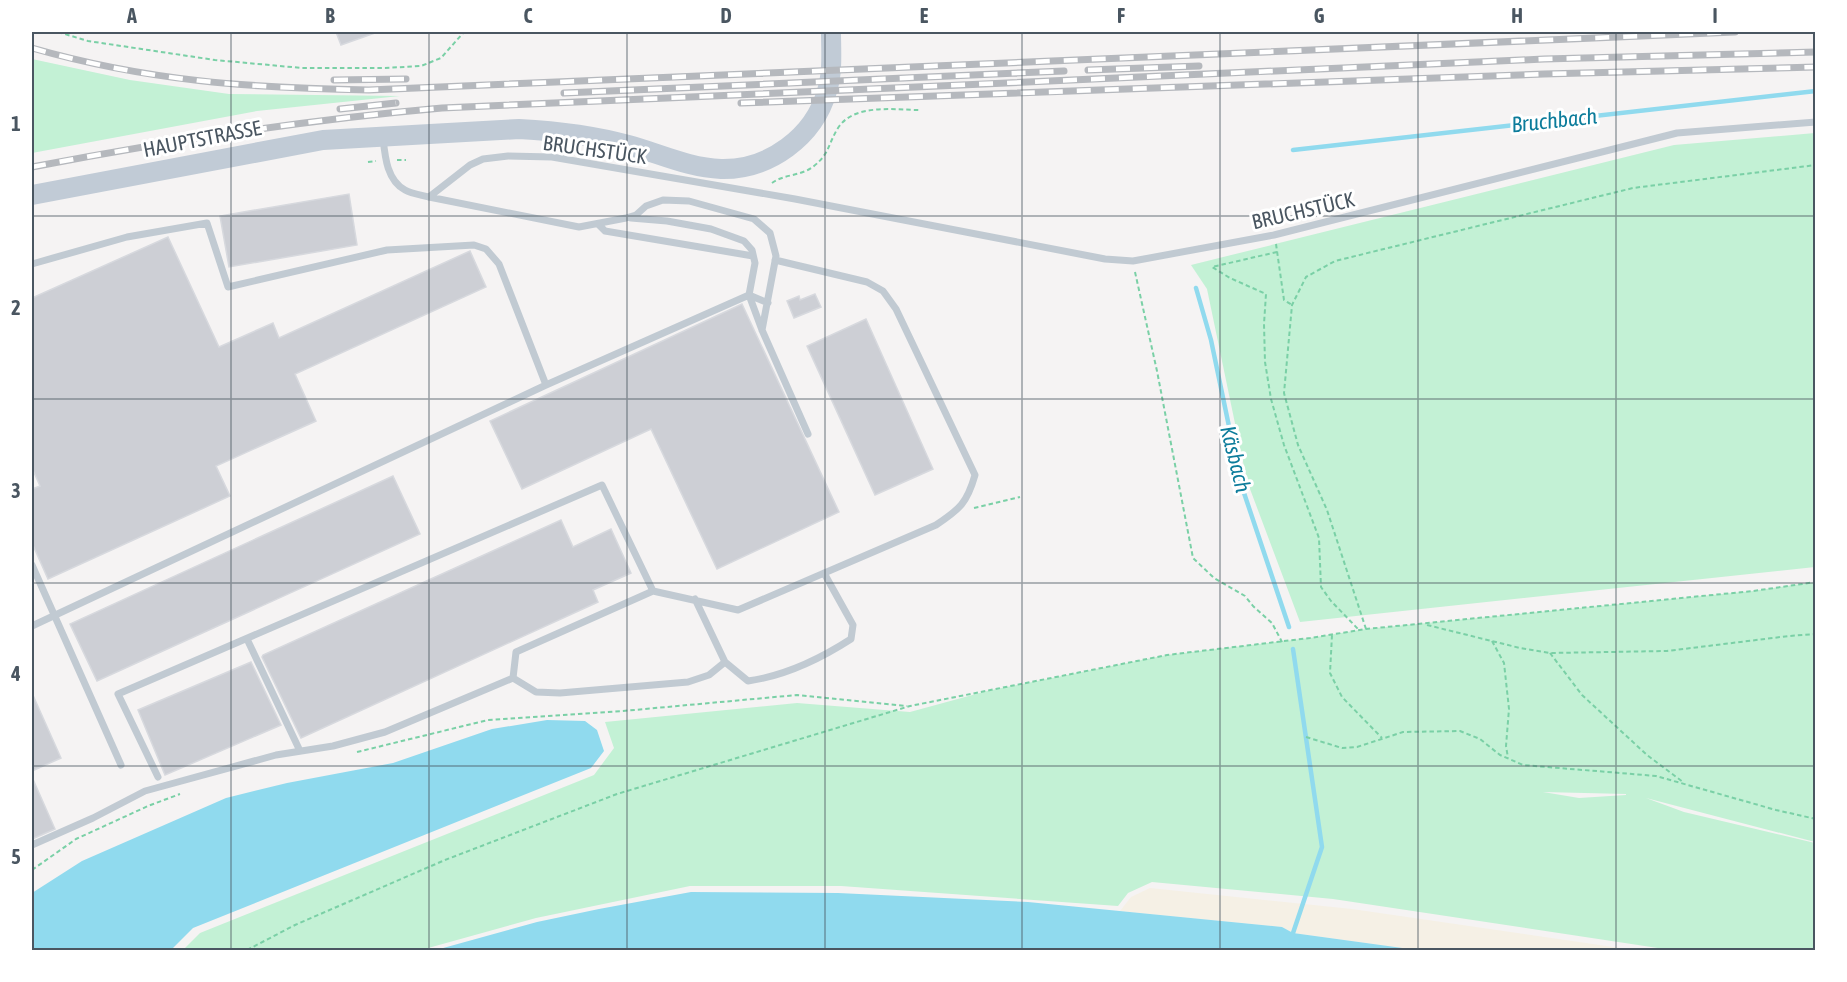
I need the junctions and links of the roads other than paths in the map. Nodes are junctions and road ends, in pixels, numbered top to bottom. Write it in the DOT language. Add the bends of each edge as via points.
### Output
graph roads {
  1 [pos="831,32"];
  2 [pos="1815,122"];
  3 [pos="383,136"];
  4 [pos="32,195"];
  5 [pos="429,197"];
  6 [pos="626,218"];
  7 [pos="598,224"];
  8 [pos="753,255"];
  9 [pos="775,260"];
  10 [pos="32,264"];
  11 [pos="749,296"];
  12 [pos="768,303"];
  13 [pos="762,330"];
  14 [pos="546,385"];
  15 [pos="807,434"];
  16 [pos="32,565"];
  17 [pos="824,573"];
  18 [pos="653,591"];
  19 [pos="695,599"];
  20 [pos="54,616"];
  21 [pos="32,626"];
  22 [pos="247,639"];
  23 [pos="725,662"];
  24 [pos="513,678"];
  25 [pos="300,751"];
  26 [pos="121,765"];
  27 [pos="158,777"];
  28 [pos="32,845"];
  1 -- 3 [label="street, HAUPTSTRASSE" via="828,90 813,122 773,157 739,168 694,165 610,141 551,131"];
  2 -- 5 [label="lane, BRUCHSTÜCK" via="1677,133 1275,236 1133,261 552,158 483,159"];
  3 -- 4 [label="street, HAUPTSTRASSE" via="323,140"];
  3 -- 5 [label="lane" via="385,161 394,181 406,190"];
  5 -- 7 [label="lane" via="579,227"];
  6 -- 7 [label="lane"];
  6 -- 8 [label="lane" via="711,229 744,241"];
  6 -- 9 [label="lane" via="663,200 689,201 731,212 754,219 770,233"];
  7 -- 8 [label="lane" via="605,231"];
  8 -- 11 [label="lane"];
  9 -- 12 [label="lane"];
  9 -- 17 [label="lane" via="867,282 883,291 896,309 975,475 970,494 957,512 936,525"];
  10 -- 14 [label="lane" via="127,237 207,224 228,287 387,250 474,245 486,249 499,264"];
  11 -- 12 [label="lane"];
  11 -- 13 [label="lane"];
  11 -- 14 [label="lane"];
  12 -- 13 [label="lane"];
  13 -- 15 [label="lane"];
  14 -- 20 [label="lane"];
  16 -- 20 [label="lane"];
  17 -- 19 [label="lane" via="738,610"];
  17 -- 23 [label="lane" via="853,626 851,639 769,678 748,681"];
  18 -- 19 [label="lane"];
  18 -- 22 [label="lane" via="602,485"];
  18 -- 24 [label="lane" via="516,652"];
  19 -- 23 [label="lane"];
  20 -- 21 [label="lane"];
  20 -- 26 [label="lane"];
  22 -- 25 [label="lane"];
  22 -- 27 [label="lane" via="118,694"];
  23 -- 24 [label="lane" via="709,675 688,682 560,693 536,692"];
  24 -- 25 [label="lane" via="385,732"];
  25 -- 28 [label="lane" via="144,791"];
}
